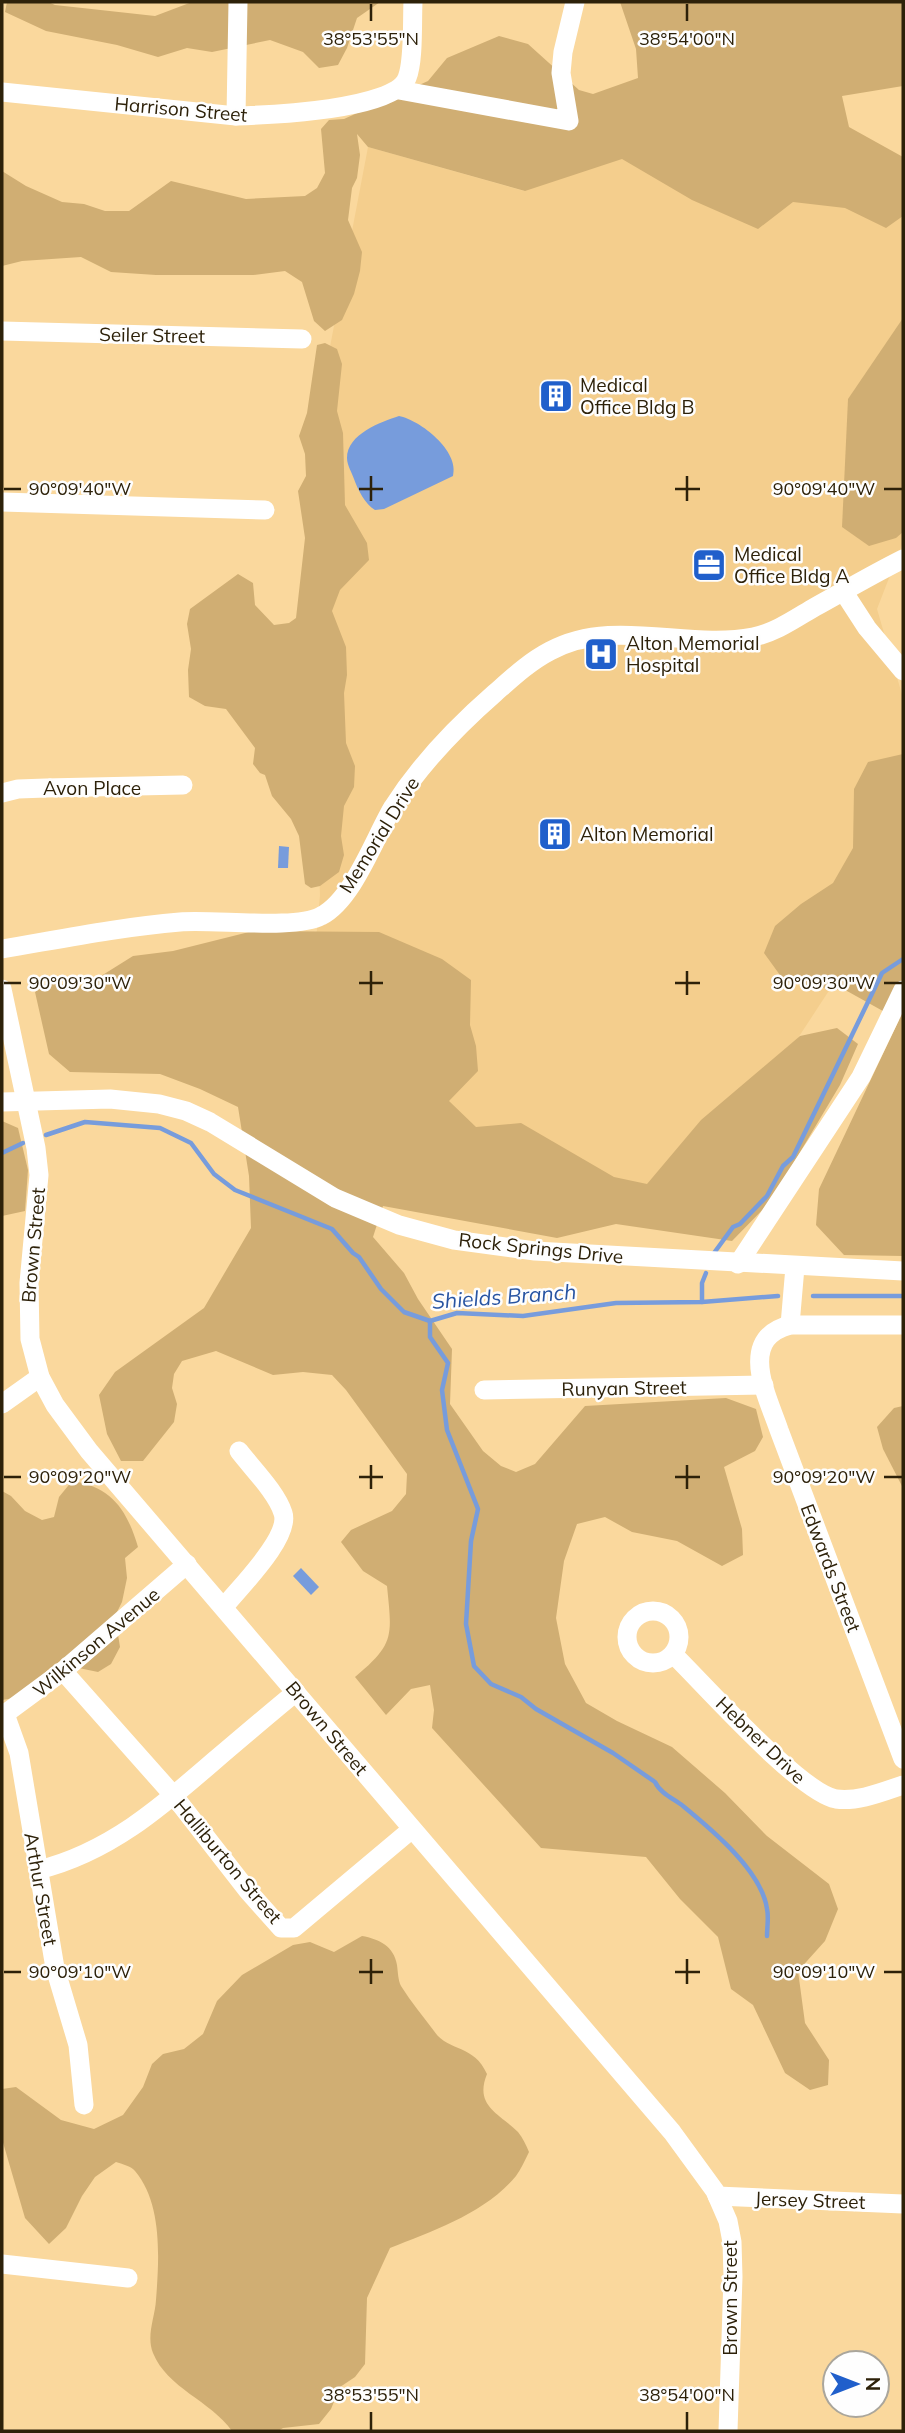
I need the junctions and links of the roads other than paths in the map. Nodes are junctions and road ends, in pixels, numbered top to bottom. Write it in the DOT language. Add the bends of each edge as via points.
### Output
graph roads {
  1 [pos="238,2"];
  2 [pos="413,2"];
  3 [pos="575,2"];
  4 [pos="398,90"];
  5 [pos="2,92"];
  6 [pos="236,116"];
  7 [pos="2,331"];
  8 [pos="302,339"];
  9 [pos="2,502"];
  10 [pos="265,510"];
  11 [pos="903,559"];
  12 [pos="843,592"];
  13 [pos="903,671"];
  14 [pos="183,785"];
  15 [pos="2,793"];
  16 [pos="2,948"];
  17 [pos="2,989"];
  18 [pos="903,990"];
  19 [pos="2,1102"];
  20 [pos="27,1103"];
  21 [pos="738,1264"];
  22 [pos="795,1267"];
  23 [pos="903,1271"];
  24 [pos="790,1325"];
  25 [pos="903,1325"];
  26 [pos="40,1377"];
  27 [pos="764,1385"];
  28 [pos="484,1390"];
  29 [pos="2,1404"];
  30 [pos="239,1451"];
  31 [pos="187,1564"];
  32 [pos="224,1607"];
  33 [pos="673,1654"];
  34 [pos="63,1671"];
  35 [pos="296,1692"];
  36 [pos="4,1715"];
  37 [pos="903,1759"];
  38 [pos="903,1786"];
  39 [pos="174,1796"];
  40 [pos="412,1829"];
  41 [pos="38,1870"];
  42 [pos="84,2105"];
  43 [pos="717,2196"];
  44 [pos="903,2204"];
  45 [pos="2,2264"];
  46 [pos="128,2278"];
  47 [pos="728,2431"];
  1 -- 6 [label="street"];
  2 -- 4 [label="street" via="408,77"];
  3 -- 4 [label="street" via="561,73 569,121"];
  4 -- 6 [label="street, Harrison Street" via="347,106"];
  5 -- 6 [label="street, Harrison Street"];
  7 -- 8 [label="street, Seiler Street"];
  9 -- 10 [label="street"];
  11 -- 12 [label="street, Memorial Drive"];
  12 -- 13 [label="street"];
  12 -- 16 [label="street, Memorial Drive" via="756,636 731,640 591,638 537,659 436,748 393,808 349,888 320,917 299,922 130,926"];
  14 -- 15 [label="street, Avon Place"];
  17 -- 20 [label="street, Brown Street"];
  18 -- 21 [label="street" via="861,1077"];
  19 -- 20 [label="street, Rock Springs Drive"];
  20 -- 21 [label="street, Rock Springs Drive" via="110,1099 186,1111 344,1203 398,1225 454,1240 535,1251"];
  20 -- 26 [label="street, Brown Street" via="39,1175 28,1322"];
  21 -- 22 [label="street, Rock Springs Drive"];
  22 -- 23 [label="street, Rock Springs Drive"];
  22 -- 24 [label="street"];
  24 -- 25 [label="street"];
  24 -- 27 [label="street, Edwards Street" via="773,1331 762,1344"];
  26 -- 29 [label="street"];
  26 -- 31 [label="street, Brown Street" via="89,1451"];
  27 -- 28 [label="street, Runyan Street"];
  27 -- 37 [label="street, Edwards Street"];
  30 -- 32 [label="street" via="276,1500 285,1520 273,1547"];
  31 -- 32 [label="street, Brown Street"];
  31 -- 34 [label="street, Wilkinson Avenue"];
  32 -- 35 [label="street, Brown Street"];
  33 -- 38 [label="street, Hebner Drive" via="782,1763 823,1795 852,1799"];
  34 -- 36 [label="street, Wilkinson Avenue"];
  34 -- 39 [label="street, Halliburton Street"];
  35 -- 39 [label="street"];
  35 -- 40 [label="street, Brown Street"];
  36 -- 41 [label="street, Arthur Street" via="19,1754"];
  39 -- 40 [label="street, Halliburton Street" via="281,1928 300,1923"];
  39 -- 41 [label="street" via="111,1841 64,1864"];
  40 -- 43 [label="street, Brown Street" via="672,2132"];
  41 -- 42 [label="street, Arthur Street" via="55,1968 78,2046"];
  43 -- 44 [label="street, Jersey Street"];
  43 -- 47 [label="street, Brown Street" via="732,2242"];
  45 -- 46 [label="street"];
}
